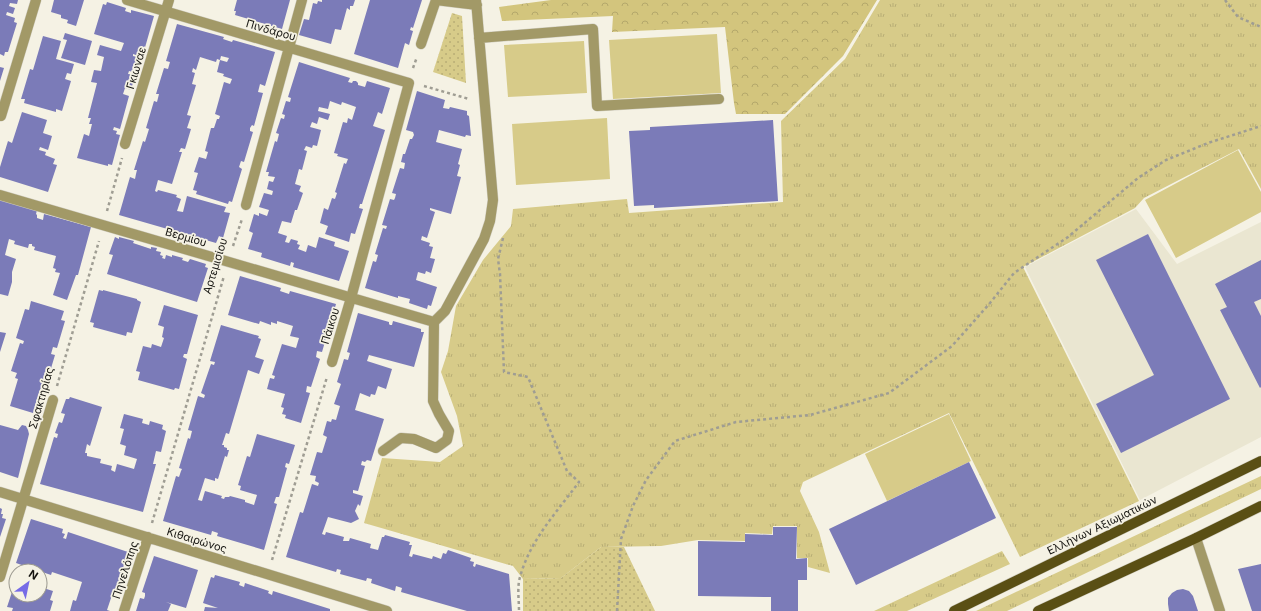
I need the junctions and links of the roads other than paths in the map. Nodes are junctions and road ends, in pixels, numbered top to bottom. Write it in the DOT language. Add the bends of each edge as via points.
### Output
graph roads {
  1 [pos="36,0"];
  2 [pos="127,0"];
  3 [pos="169,0"];
  4 [pos="302,0"];
  5 [pos="436,0"];
  6 [pos="476,2"];
  7 [pos="165,11"];
  8 [pos="479,38"];
  9 [pos="421,44"];
  10 [pos="288,47"];
  11 [pos="409,82"];
  12 [pos="719,99"];
  13 [pos="1,116"];
  14 [pos="125,144"];
  15 [pos="0,196"];
  16 [pos="246,205"];
  17 [pos="351,298"];
  18 [pos="434,322"];
  19 [pos="332,362"];
  20 [pos="53,400"];
  21 [pos="383,451"];
  22 [pos="1261,461"];
  23 [pos="0,492"];
  24 [pos="23,499"];
  25 [pos="1261,506"];
  26 [pos="148,537"];
  27 [pos="1196,538"];
  28 [pos="0,577"];
  29 [pos="373,609"];
  30 [pos="1219,609"];
  31 [pos="124,611"];
  32 [pos="386,611"];
  33 [pos="954,611"];
  34 [pos="1038,611"];
  1 -- 13 [label="street"];
  2 -- 7 [label="street, Πινδάρου"];
  3 -- 7 [label="street, Γκιωναε"];
  4 -- 10 [label="street"];
  5 -- 6 [label="street"];
  5 -- 9 [label="street"];
  6 -- 8 [label="street"];
  7 -- 10 [label="street, Πινδάρου"];
  7 -- 14 [label="street, Γκιωναε"];
  8 -- 12 [label="street" via="593,29 597,106"];
  8 -- 18 [label="street" via="493,200 490,221 484,239 445,312"];
  10 -- 11 [label="street, Πινδάρου"];
  10 -- 16 [label="street"];
  11 -- 17 [label="street, Πάικου"];
  15 -- 17 [label="street, Βερμίου"];
  17 -- 18 [label="street, Βερμίου"];
  17 -- 19 [label="street, Πάικου"];
  18 -- 21 [label="street" via="433,400 449,431 447,440 436,448 414,439 401,438"];
  20 -- 24 [label="street, Σφακτηρίας"];
  22 -- 33 [label="main road, Ελλήνων Αξιωματικών"];
  23 -- 24 [label="street, Κιθαιρώνος"];
  24 -- 26 [label="street, Κιθαιρώνος"];
  24 -- 28 [label="street, Σφακτηρίας"];
  25 -- 27 [label="main road"];
  26 -- 29 [label="street, Κιθαιρώνος"];
  26 -- 31 [label="street, Πηνελόπης"];
  27 -- 30 [label="street"];
  27 -- 34 [label="main road"];
  29 -- 32 [label="street, Κιθαιρώνος"];
}
